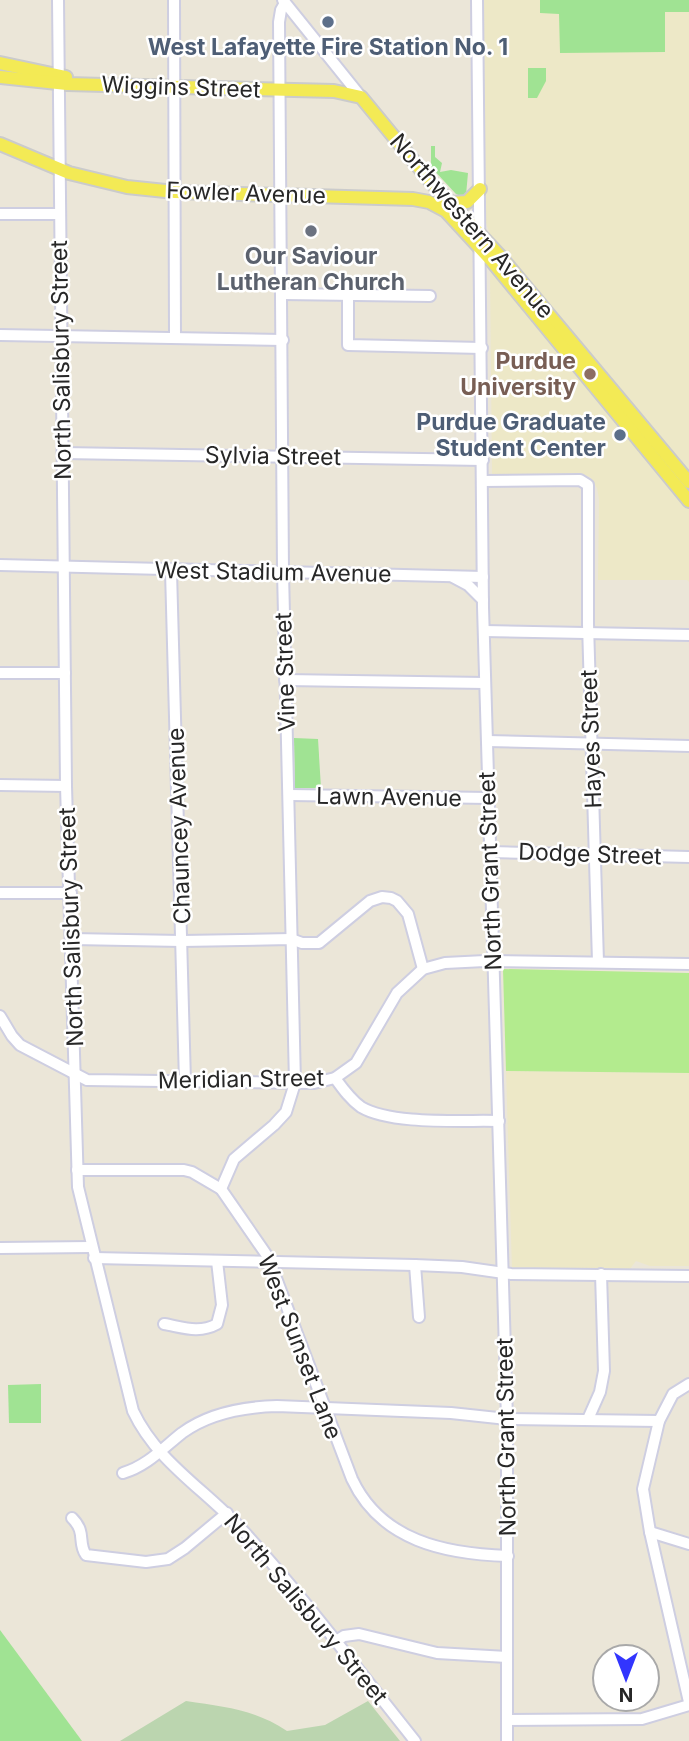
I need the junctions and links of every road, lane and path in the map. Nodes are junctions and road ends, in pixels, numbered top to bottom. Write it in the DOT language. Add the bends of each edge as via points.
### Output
graph roads {
  1 [pos="58,0"];
  2 [pos="174,0"];
  3 [pos="477,0"];
  4 [pos="284,2"];
  5 [pos="0,63"];
  6 [pos="0,77"];
  7 [pos="59,80"];
  8 [pos="174,87"];
  9 [pos="280,90"];
  10 [pos="361,97"];
  11 [pos="0,144"];
  12 [pos="59,170"];
  13 [pos="431,182"];
  14 [pos="480,189"];
  15 [pos="175,192"];
  16 [pos="281,196"];
  17 [pos="413,199"];
  18 [pos="451,203"];
  19 [pos="0,214"];
  20 [pos="60,214"];
  21 [pos="481,242"];
  22 [pos="282,294"];
  23 [pos="348,295"];
  24 [pos="430,296"];
  25 [pos="0,335"];
  26 [pos="61,337"];
  27 [pos="175,338"];
  28 [pos="283,340"];
  29 [pos="482,348"];
  30 [pos="63,453"];
  31 [pos="283,456"];
  32 [pos="482,460"];
  33 [pos="483,481"];
  34 [pos="689,482"];
  35 [pos="689,501"];
  36 [pos="0,565"];
  37 [pos="64,567"];
  38 [pos="171,571"];
  39 [pos="283,572"];
  40 [pos="450,576"];
  41 [pos="483,577"];
  42 [pos="483,600"];
  43 [pos="484,631"];
  44 [pos="588,632"];
  45 [pos="689,635"];
  46 [pos="0,673"];
  47 [pos="65,673"];
  48 [pos="285,680"];
  49 [pos="485,683"];
  50 [pos="487,741"];
  51 [pos="591,745"];
  52 [pos="689,746"];
  53 [pos="0,785"];
  54 [pos="66,786"];
  55 [pos="290,795"];
  56 [pos="489,798"];
  57 [pos="490,852"];
  58 [pos="595,854"];
  59 [pos="689,857"];
  60 [pos="0,893"];
  61 [pos="71,893"];
  62 [pos="72,939"];
  63 [pos="291,939"];
  64 [pos="182,941"];
  65 [pos="492,961"];
  66 [pos="598,962"];
  67 [pos="689,964"];
  68 [pos="423,969"];
  69 [pos="0,1016"];
  70 [pos="75,1072"];
  71 [pos="335,1078"];
  72 [pos="185,1082"];
  73 [pos="295,1083"];
  74 [pos="499,1121"];
  75 [pos="77,1170"];
  76 [pos="221,1189"];
  77 [pos="0,1248"];
  78 [pos="92,1252"];
  79 [pos="217,1261"];
  80 [pos="271,1262"];
  81 [pos="415,1265"];
  82 [pos="503,1274"];
  83 [pos="601,1274"];
  84 [pos="689,1276"];
  85 [pos="419,1317"];
  86 [pos="163,1324"];
  87 [pos="689,1384"];
  88 [pos="325,1408"];
  89 [pos="507,1419"];
  90 [pos="588,1419"];
  91 [pos="659,1421"];
  92 [pos="159,1452"];
  93 [pos="123,1473"];
  94 [pos="227,1513"];
  95 [pos="72,1518"];
  96 [pos="650,1532"];
  97 [pos="689,1544"];
  98 [pos="508,1556"];
  99 [pos="336,1641"];
  100 [pos="507,1657"];
  101 [pos="689,1703"];
  102 [pos="508,1720"];
  103 [pos="415,1741"];
  104 [pos="507,1741"];
  1 -- 7 [label="street, North Salisbury Street"];
  2 -- 8 [label="street"];
  3 -- 14 [label="street, North Grant Street"];
  4 -- 9 [label="street, Vine Street" via="279,19"];
  4 -- 10 [label="street, Northwestern Avenue"];
  5 -- 7 [label="main road"];
  6 -- 7 [label="main road"];
  7 -- 8 [label="main road, Wiggins Street"];
  7 -- 12 [label="street, North Salisbury Street"];
  8 -- 9 [label="main road, Wiggins Street"];
  8 -- 15 [label="street"];
  9 -- 10 [label="main road, Wiggins Street" via="334,91"];
  9 -- 16 [label="street, Vine Street"];
  10 -- 13 [label="main road, Northwestern Avenue"];
  11 -- 12 [label="main road, Fowler Avenue"];
  12 -- 15 [label="main road, Fowler Avenue" via="127,187"];
  12 -- 20 [label="street, North Salisbury Street"];
  13 -- 17 [label="main road" via="428,192"];
  13 -- 18 [label="main road, Northwestern Avenue"];
  14 -- 18 [label="main road" via="467,202"];
  14 -- 21 [label="street, North Grant Street"];
  15 -- 16 [label="main road, Fowler Avenue"];
  15 -- 27 [label="street"];
  16 -- 17 [label="main road, Fowler Avenue"];
  16 -- 22 [label="street, Vine Street"];
  17 -- 21 [label="main road, Fowler Avenue" via="446,211"];
  18 -- 21 [label="main road, Northwestern Avenue"];
  19 -- 20 [label="street"];
  20 -- 26 [label="street, North Salisbury Street"];
  21 -- 29 [label="street, North Grant Street"];
  21 -- 34 [label="main road, Northwestern Avenue"];
  21 -- 35 [label="main road, Northwestern Avenue"];
  22 -- 23 [label="street"];
  22 -- 28 [label="street, Vine Street"];
  23 -- 24 [label="street"];
  23 -- 29 [label="street" via="348,345"];
  25 -- 26 [label="street"];
  26 -- 27 [label="street"];
  26 -- 30 [label="street, North Salisbury Street"];
  27 -- 28 [label="street"];
  28 -- 31 [label="street, Vine Street"];
  29 -- 32 [label="street, North Grant Street"];
  30 -- 31 [label="street, Sylvia Street"];
  30 -- 37 [label="street, North Salisbury Street"];
  31 -- 32 [label="street, Sylvia Street"];
  31 -- 39 [label="street, Vine Street"];
  32 -- 33 [label="street, North Grant Street"];
  33 -- 41 [label="street, North Grant Street"];
  33 -- 44 [label="street, Hayes Street" via="584,481 589,487"];
  36 -- 37 [label="street, West Stadium Avenue"];
  37 -- 38 [label="street, West Stadium Avenue"];
  37 -- 47 [label="street, North Salisbury Street"];
  38 -- 39 [label="street, West Stadium Avenue"];
  38 -- 64 [label="street, Chauncey Avenue"];
  39 -- 40 [label="street, West Stadium Avenue"];
  39 -- 48 [label="street, Vine Street"];
  40 -- 41 [label="street, West Stadium Avenue"];
  40 -- 42 [label="street"];
  41 -- 42 [label="street, North Grant Street"];
  42 -- 43 [label="street, North Grant Street"];
  43 -- 44 [label="street"];
  43 -- 49 [label="street, North Grant Street"];
  44 -- 45 [label="street"];
  44 -- 51 [label="street, Hayes Street"];
  46 -- 47 [label="street"];
  47 -- 54 [label="street, North Salisbury Street"];
  48 -- 49 [label="street"];
  48 -- 55 [label="street, Vine Street"];
  49 -- 50 [label="street, North Grant Street"];
  50 -- 51 [label="street"];
  50 -- 56 [label="street, North Grant Street"];
  51 -- 52 [label="street"];
  51 -- 58 [label="street, Hayes Street"];
  53 -- 54 [label="street"];
  54 -- 61 [label="street, North Salisbury Street"];
  55 -- 56 [label="street, Lawn Avenue"];
  55 -- 63 [label="street, Vine Street"];
  56 -- 57 [label="street, North Grant Street"];
  57 -- 58 [label="street, Dodge Street"];
  57 -- 65 [label="street, North Grant Street"];
  58 -- 59 [label="street, Dodge Street"];
  58 -- 66 [label="street, Hayes Street"];
  60 -- 61 [label="street"];
  61 -- 62 [label="street, North Salisbury Street"];
  62 -- 64 [label="street"];
  62 -- 70 [label="street, North Salisbury Street"];
  63 -- 64 [label="street"];
  63 -- 68 [label="street" via="319,943 370,901 391,898 408,914"];
  63 -- 73 [label="street, Vine Street"];
  64 -- 72 [label="street, Chauncey Avenue"];
  65 -- 66 [label="street"];
  65 -- 68 [label="street"];
  65 -- 74 [label="street, North Grant Street"];
  66 -- 67 [label="street"];
  68 -- 71 [label="street, Meridian Street" via="397,993 363,1054"];
  69 -- 70 [label="street, Meridian Street" via="20,1045"];
  70 -- 72 [label="street, Meridian Street" via="87,1080"];
  70 -- 75 [label="street, North Salisbury Street"];
  71 -- 73 [label="street, Meridian Street"];
  71 -- 74 [label="street" via="353,1101 374,1113 397,1118"];
  72 -- 73 [label="street, Meridian Street"];
  73 -- 76 [label="street, Vine Street" via="286,1112 234,1159"];
  74 -- 82 [label="street, North Grant Street"];
  75 -- 76 [label="street, West Sunset Lane" via="184,1170"];
  75 -- 78 [label="street, North Salisbury Street" via="78,1197"];
  76 -- 80 [label="street, West Sunset Lane"];
  77 -- 78 [label="street"];
  78 -- 79 [label="street"];
  78 -- 92 [label="street, North Salisbury Street" via="133,1411"];
  79 -- 80 [label="street"];
  79 -- 86 [label="street" via="222,1305 217,1324 206,1330"];
  80 -- 81 [label="street"];
  80 -- 88 [label="street, West Sunset Lane"];
  81 -- 82 [label="street"];
  81 -- 85 [label="street"];
  82 -- 83 [label="street"];
  82 -- 89 [label="street, North Grant Street"];
  83 -- 84 [label="street"];
  83 -- 90 [label="street" via="604,1371"];
  87 -- 91 [label="street" via="673,1394"];
  88 -- 89 [label="street"];
  88 -- 92 [label="street" via="277,1405 238,1410 198,1424"];
  88 -- 98 [label="street, West Sunset Lane" via="359,1494 374,1514 399,1531 438,1547"];
  89 -- 90 [label="street"];
  89 -- 98 [label="street, North Grant Street"];
  90 -- 91 [label="street"];
  91 -- 96 [label="street" via="644,1482"];
  92 -- 93 [label="street"];
  92 -- 94 [label="street, North Salisbury Street"];
  94 -- 95 [label="street" via="175,1556 146,1562 86,1555 82,1531"];
  94 -- 99 [label="street, North Salisbury Street"];
  96 -- 97 [label="street"];
  96 -- 101 [label="street"];
  98 -- 100 [label="street, North Grant Street"];
  99 -- 100 [label="street" via="359,1634 437,1653"];
  99 -- 103 [label="street, North Salisbury Street"];
  100 -- 102 [label="street, North Grant Street"];
  101 -- 102 [label="street" via="642,1719"];
  102 -- 104 [label="street, North Grant Street"];
}
